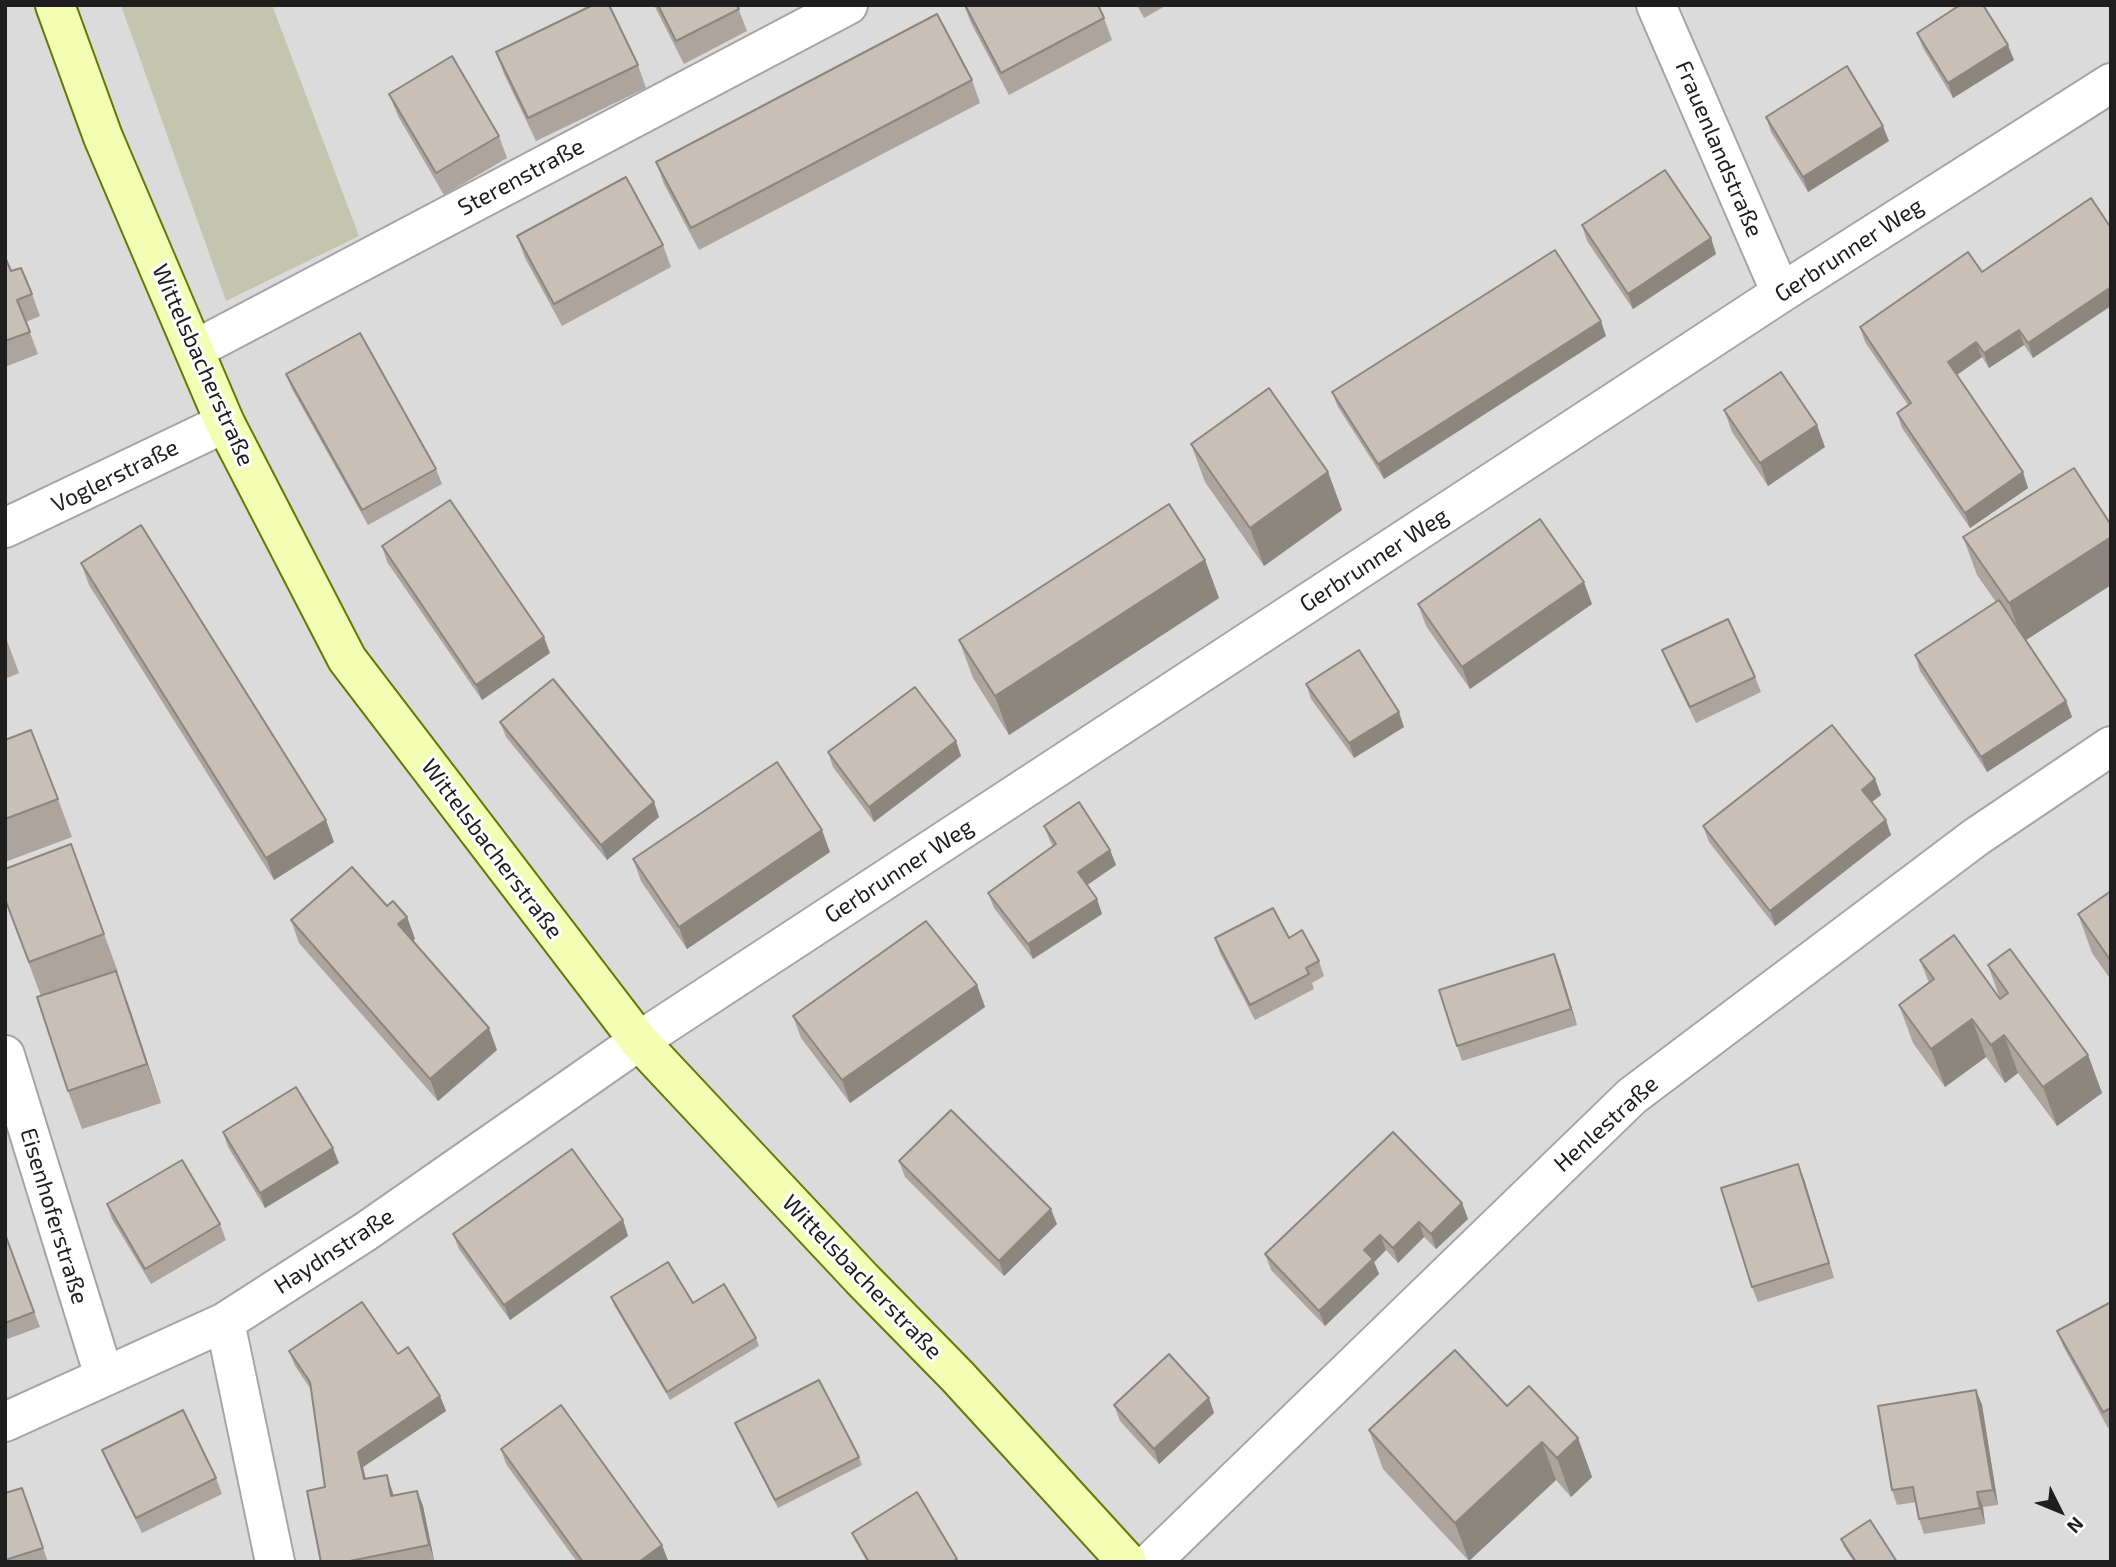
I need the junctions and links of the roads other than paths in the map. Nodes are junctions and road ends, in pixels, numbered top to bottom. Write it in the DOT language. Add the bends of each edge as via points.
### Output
graph roads {
  1 [pos="55,5"];
  2 [pos="848,5"];
  3 [pos="1657,5"];
  4 [pos="2111,83"];
  5 [pos="1781,293"];
  6 [pos="194,350"];
  7 [pos="225,423"];
  8 [pos="5,528"];
  9 [pos="2111,746"];
  10 [pos="639,1041"];
  11 [pos="5,1055"];
  12 [pos="225,1322"];
  13 [pos="104,1376"];
  14 [pos="5,1422"];
  15 [pos="275,1562"];
  16 [pos="1127,1562"];
  17 [pos="1151,1562"];
  1 -- 6 [label="street, Wittelsbacherstraße" via="103,137"];
  2 -- 6 [label="street, Sterenstraße"];
  3 -- 5 [label="street, Frauenlandstraße"];
  4 -- 5 [label="street, Gerbrunner Weg"];
  5 -- 10 [label="street, Gerbrunner Weg"];
  6 -- 7 [label="street, Wittelsbacherstraße"];
  7 -- 8 [label="street, Voglerstraße"];
  7 -- 10 [label="street, Wittelsbacherstraße" via="347,659"];
  9 -- 17 [label="street, Henlestraße" via="1976,837 1632,1096"];
  10 -- 12 [label="street, Haydnstraße" via="365,1233"];
  10 -- 16 [label="street, Wittelsbacherstraße"];
  11 -- 13 [label="street, Eisenhoferstraße"];
  12 -- 13 [label="street, Haydnstraße"];
  12 -- 15 [label="street"];
  13 -- 14 [label="street, Haydnstraße"];
}
